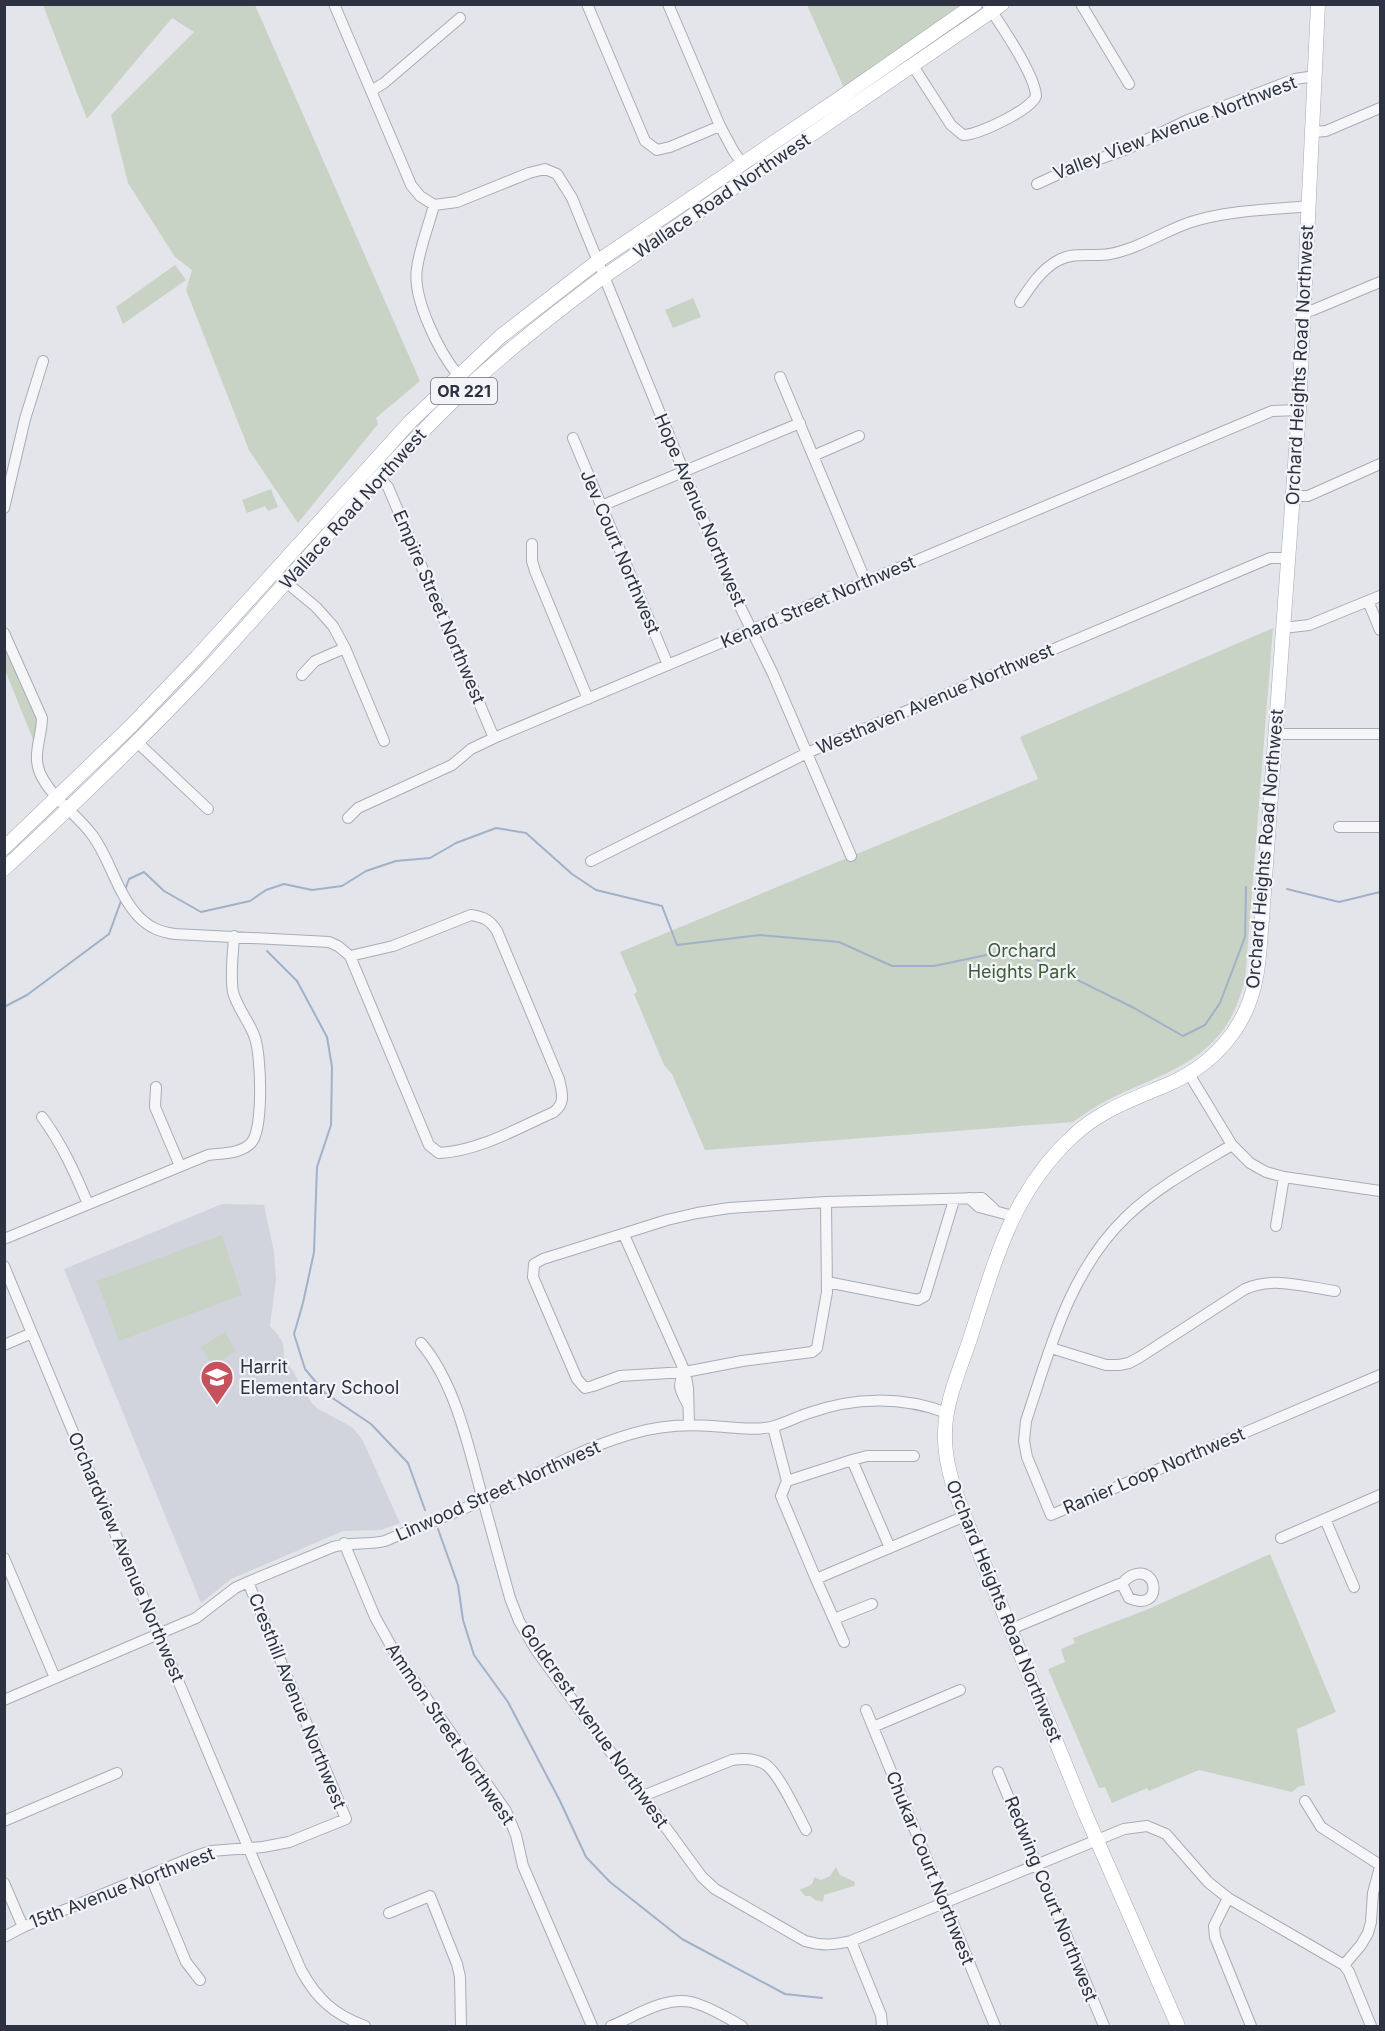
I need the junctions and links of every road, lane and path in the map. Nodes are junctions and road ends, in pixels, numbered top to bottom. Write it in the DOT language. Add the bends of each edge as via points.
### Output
graph roads {
  1 [pos="334,4"];
  2 [pos="587,4"];
  3 [pos="668,4"];
  4 [pos="975,4"];
  5 [pos="1081,4"];
  6 [pos="1318,4"];
  7 [pos="994,7"];
  8 [pos="460,18"];
  9 [pos="913,66"];
  10 [pos="1315,76"];
  11 [pos="1129,84"];
  12 [pos="371,91"];
  13 [pos="851,91"];
  14 [pos="1380,108"];
  15 [pos="720,126"];
  16 [pos="1313,132"];
  17 [pos="793,149"];
  18 [pos="743,164"];
  19 [pos="1037,184"];
  20 [pos="435,205"];
  21 [pos="1309,206"];
  22 [pos="598,261"];
  23 [pos="603,277"];
  24 [pos="1380,282"];
  25 [pos="1020,302"];
  26 [pos="1304,312"];
  27 [pos="43,361"];
  28 [pos="458,375"];
  29 [pos="780,377"];
  30 [pos="1299,410"];
  31 [pos="800,423"];
  32 [pos="859,436"];
  33 [pos="573,438"];
  34 [pos="813,456"];
  35 [pos="1380,464"];
  36 [pos="683,472"];
  37 [pos="379,477"];
  38 [pos="1293,496"];
  39 [pos="601,506"];
  40 [pos="4,508"];
  41 [pos="532,544"];
  42 [pos="1288,558"];
  43 [pos="274,571"];
  44 [pos="286,582"];
  45 [pos="866,582"];
  46 [pos="1380,596"];
  47 [pos="1368,601"];
  48 [pos="1283,628"];
  49 [pos="753,629"];
  50 [pos="1380,630"];
  51 [pos="4,633"];
  52 [pos="345,648"];
  53 [pos="668,665"];
  54 [pos="302,675"];
  55 [pos="588,699"];
  56 [pos="1276,734"];
  57 [pos="1380,734"];
  58 [pos="494,738"];
  59 [pos="384,741"];
  60 [pos="137,742"];
  61 [pos="807,753"];
  62 [pos="58,798"];
  63 [pos="69,809"];
  64 [pos="208,809"];
  65 [pos="348,818"];
  66 [pos="1339,827"];
  67 [pos="1380,827"];
  68 [pos="4,848"];
  69 [pos="851,856"];
  70 [pos="591,861"];
  71 [pos="4,869"];
  72 [pos="234,936"];
  73 [pos="350,956"];
  74 [pos="1189,1074"];
  75 [pos="156,1087"];
  76 [pos="42,1117"];
  77 [pos="1232,1145"];
  78 [pos="180,1166"];
  79 [pos="1284,1177"];
  80 [pos="1380,1191"];
  81 [pos="954,1200"];
  82 [pos="826,1202"];
  83 [pos="88,1204"];
  84 [pos="1013,1216"];
  85 [pos="1276,1226"];
  86 [pos="624,1234"];
  87 [pos="4,1239"];
  88 [pos="4,1266"];
  89 [pos="828,1282"];
  90 [pos="1335,1291"];
  91 [pos="32,1334"];
  92 [pos="421,1343"];
  93 [pos="4,1345"];
  94 [pos="1051,1348"];
  95 [pos="685,1372"];
  96 [pos="1380,1375"];
  97 [pos="947,1413"];
  98 [pos="689,1425"];
  99 [pos="773,1426"];
  100 [pos="914,1456"];
  101 [pos="852,1460"];
  102 [pos="788,1480"];
  103 [pos="1380,1495"];
  104 [pos="483,1499"];
  105 [pos="964,1516"];
  106 [pos="1325,1519"];
  107 [pos="1281,1538"];
  108 [pos="344,1544"];
  109 [pos="890,1548"];
  110 [pos="4,1558"];
  111 [pos="816,1579"];
  112 [pos="248,1582"];
  113 [pos="1122,1584"];
  114 [pos="1354,1587"];
  115 [pos="872,1604"];
  116 [pos="834,1619"];
  117 [pos="1011,1629"];
  118 [pos="159,1634"];
  119 [pos="844,1642"];
  120 [pos="55,1678"];
  121 [pos="960,1690"];
  122 [pos="4,1700"];
  123 [pos="866,1710"];
  124 [pos="873,1727"];
  125 [pos="998,1772"];
  126 [pos="117,1773"];
  127 [pos="643,1796"];
  128 [pos="1305,1801"];
  129 [pos="346,1819"];
  130 [pos="4,1821"];
  131 [pos="806,1830"];
  132 [pos="1096,1840"];
  133 [pos="248,1847"];
  134 [pos="1037,1865"];
  135 [pos="1380,1866"];
  136 [pos="150,1875"];
  137 [pos="4,1883"];
  138 [pos="1228,1898"];
  139 [pos="945,1903"];
  140 [pos="388,1912"];
  141 [pos="23,1927"];
  142 [pos="4,1937"];
  143 [pos="851,1941"];
  144 [pos="1344,1965"];
  145 [pos="200,1980"];
  146 [pos="364,2026"];
  147 [pos="461,2026"];
  148 [pos="592,2026"];
  149 [pos="611,2026"];
  150 [pos="742,2026"];
  151 [pos="882,2026"];
  152 [pos="995,2026"];
  153 [pos="1104,2026"];
  154 [pos="1178,2026"];
  155 [pos="1251,2026"];
  156 [pos="1371,2026"];
  1 -- 12 [label="street"];
  2 -- 15 [label="street" via="645,141 651,147 670,147"];
  3 -- 15 [label="street"];
  4 -- 13 [label="main road, Wallace Road Northwest / OR 221"];
  5 -- 11 [label="street"];
  6 -- 10 [label="main road, Orchard Heights Road Northwest"];
  7 -- 9 [label="main road, Wallace Road Northwest / OR 221"];
  7 -- 9 [label="street" via="1034,83 1034,101 1023,110 963,135 951,125"];
  8 -- 12 [label="street"];
  9 -- 17 [label="main road, Wallace Road Northwest / OR 221"];
  10 -- 16 [label="main road, Orchard Heights Road Northwest"];
  10 -- 19 [label="street, Valley View Avenue Northwest" via="1265,90"];
  12 -- 20 [label="street" via="411,185"];
  13 -- 17 [label="main road" via="832,113 793,140"];
  13 -- 18 [label="main road, Wallace Road Northwest / OR 221"];
  14 -- 16 [label="street" via="1326,131"];
  15 -- 18 [label="street"];
  16 -- 21 [label="main road, Orchard Heights Road Northwest"];
  17 -- 23 [label="main road, Wallace Road Northwest / OR 221"];
  18 -- 22 [label="main road, Wallace Road Northwest / OR 221"];
  20 -- 22 [label="street, Hope Avenue Northwest" via="457,202 545,169 557,174 572,198"];
  20 -- 28 [label="street" via="416,281 421,304 443,355"];
  21 -- 25 [label="street" via="1227,214 1189,223 1123,251 1068,256 1048,267"];
  21 -- 26 [label="main road, Orchard Heights Road Northwest"];
  22 -- 23 [label="street, Hope Avenue Northwest"];
  22 -- 28 [label="main road, Wallace Road Northwest / OR 221" via="501,336"];
  23 -- 36 [label="street, Hope Avenue Northwest"];
  23 -- 37 [label="main road, Wallace Road Northwest / OR 221" via="486,370"];
  24 -- 26 [label="street"];
  26 -- 30 [label="main road, Orchard Heights Road Northwest"];
  27 -- 40 [label="street"];
  28 -- 43 [label="main road, Wallace Road Northwest / OR 221"];
  29 -- 31 [label="street"];
  30 -- 38 [label="main road, Orchard Heights Road Northwest"];
  30 -- 45 [label="street, Kenard Street Northwest" via="1272,411"];
  31 -- 34 [label="street"];
  31 -- 36 [label="street"];
  32 -- 34 [label="street"];
  33 -- 39 [label="street, Jev Court Northwest"];
  34 -- 45 [label="street"];
  35 -- 38 [label="street" via="1308,496"];
  36 -- 39 [label="street"];
  36 -- 49 [label="street, Hope Avenue Northwest" via="733,592"];
  37 -- 44 [label="main road, Wallace Road Northwest / OR 221"];
  37 -- 58 [label="street, Empire Street Northwest" via="388,487"];
  38 -- 42 [label="main road, Orchard Heights Road Northwest"];
  39 -- 53 [label="street, Jev Court Northwest"];
  41 -- 55 [label="street" via="534,571"];
  42 -- 48 [label="main road, Orchard Heights Road Northwest"];
  42 -- 61 [label="street, Westhaven Avenue Northwest" via="1270,558"];
  43 -- 44 [label="street"];
  43 -- 62 [label="main road, Wallace Road Northwest / OR 221" via="197,657"];
  44 -- 52 [label="street" via="333,626"];
  44 -- 60 [label="main road, Wallace Road Northwest / OR 221"];
  45 -- 49 [label="street, Kenard Street Northwest"];
  46 -- 47 [label="street"];
  47 -- 48 [label="street" via="1309,625"];
  47 -- 50 [label="street"];
  48 -- 56 [label="main road, Orchard Heights Road Northwest"];
  49 -- 53 [label="street, Kenard Street Northwest"];
  49 -- 61 [label="street, Hope Avenue Northwest"];
  51 -- 62 [label="street" via="42,718 36,752 39,772"];
  52 -- 54 [label="street" via="315,661"];
  52 -- 59 [label="street"];
  53 -- 55 [label="street, Kenard Street Northwest"];
  55 -- 58 [label="street, Kenard Street Northwest"];
  56 -- 57 [label="street"];
  56 -- 74 [label="main road, Orchard Heights Road Northwest" via="1253,992 1243,1018 1223,1047"];
  58 -- 65 [label="street, Kenard Street Northwest" via="471,749 452,765 358,808"];
  60 -- 63 [label="main road, Wallace Road Northwest / OR 221"];
  60 -- 64 [label="street"];
  61 -- 69 [label="street, Hope Avenue Northwest"];
  61 -- 70 [label="street, Westhaven Avenue Northwest"];
  62 -- 63 [label="street"];
  62 -- 68 [label="main road, Wallace Road Northwest / OR 221"];
  63 -- 71 [label="main road, Wallace Road Northwest / OR 221"];
  63 -- 72 [label="street" via="95,839 118,887 146,923 158,931 175,934"];
  66 -- 67 [label="street"];
  72 -- 73 [label="street" via="329,942"];
  72 -- 78 [label="street" via="234,993 259,1052 258,1127 254,1139 243,1149 208,1155"];
  73 -- 73 [label="street" via="393,946 471,915 490,921 559,1079 564,1098 560,1107 472,1148 440,1153 429,1145"];
  74 -- 77 [label="street"];
  74 -- 84 [label="main road, Orchard Heights Road Northwest" via="1136,1096 1089,1122 1054,1154"];
  75 -- 78 [label="street" via="155,1107"];
  76 -- 83 [label="street" via="61,1146"];
  77 -- 79 [label="street" via="1250,1163"];
  77 -- 94 [label="street, Ranier Loop Northwest" via="1168,1182 1125,1217 1080,1278"];
  78 -- 83 [label="street"];
  79 -- 80 [label="street"];
  79 -- 85 [label="street"];
  81 -- 82 [label="street"];
  81 -- 84 [label="street" via="969,1198 979,1207"];
  81 -- 89 [label="street" via="925,1296 918,1300"];
  82 -- 86 [label="street" via="697,1213"];
  82 -- 89 [label="street"];
  83 -- 87 [label="street"];
  84 -- 97 [label="main road, Orchard Heights Road Northwest"];
  86 -- 95 [label="street"];
  86 -- 95 [label="street" via="543,1258 533,1270 577,1379 585,1388 620,1376"];
  88 -- 91 [label="street, Orchardview Avenue Northwest"];
  89 -- 95 [label="street" via="817,1348 812,1352"];
  90 -- 94 [label="street" via="1270,1282 1256,1284 1140,1357 1119,1365 1106,1365"];
  91 -- 93 [label="street"];
  91 -- 118 [label="street, Orchardview Avenue Northwest"];
  92 -- 104 [label="street, Goldcrest Avenue Northwest" via="432,1356 454,1405"];
  94 -- 96 [label="street, Ranier Loop Northwest" via="1026,1421 1024,1441 1051,1515"];
  95 -- 98 [label="street"];
  97 -- 99 [label="street, Linwood Street Northwest" via="912,1403 855,1401"];
  97 -- 105 [label="main road, Orchard Heights Road Northwest" via="946,1460"];
  98 -- 99 [label="street, Linwood Street Northwest" via="755,1429"];
  98 -- 104 [label="street, Linwood Street Northwest" via="648,1430 604,1443"];
  99 -- 102 [label="street"];
  100 -- 101 [label="street" via="867,1456"];
  101 -- 102 [label="street"];
  101 -- 109 [label="street"];
  102 -- 111 [label="street" via="781,1496"];
  103 -- 106 [label="street"];
  104 -- 108 [label="street, Linwood Street Northwest" via="385,1541"];
  104 -- 127 [label="street, Goldcrest Avenue Northwest" via="519,1621"];
  105 -- 109 [label="street"];
  105 -- 117 [label="main road, Orchard Heights Road Northwest"];
  106 -- 107 [label="street"];
  106 -- 114 [label="street"];
  108 -- 112 [label="street, Linwood Street Northwest"];
  108 -- 148 [label="street, Ammon Street Northwest" via="390,1646 506,1811 523,1866"];
  109 -- 111 [label="street"];
  110 -- 120 [label="street"];
  111 -- 116 [label="street"];
  112 -- 118 [label="street, Linwood Street Northwest" via="196,1618"];
  112 -- 129 [label="street, Cresthill Avenue Northwest"];
  113 -- 117 [label="street"];
  115 -- 116 [label="street"];
  116 -- 119 [label="street"];
  117 -- 132 [label="main road, Orchard Heights Road Northwest"];
  118 -- 120 [label="street, Linwood Street Northwest"];
  118 -- 133 [label="street, Orchardview Avenue Northwest"];
  120 -- 122 [label="street, Linwood Street Northwest"];
  121 -- 124 [label="street"];
  123 -- 124 [label="street, Chukar Court Northwest"];
  124 -- 139 [label="street, Chukar Court Northwest"];
  125 -- 134 [label="street, Redwing Court Northwest"];
  126 -- 130 [label="street"];
  127 -- 131 [label="street" via="745,1758 765,1764 775,1774"];
  127 -- 143 [label="street, Goldcrest Avenue Northwest" via="715,1889 805,1941 835,1945"];
  128 -- 135 [label="street" via="1321,1827"];
  129 -- 133 [label="street, 15th Avenue Northwest" via="289,1842"];
  132 -- 134 [label="street, Goldcrest Avenue Northwest"];
  132 -- 138 [label="street, Goldcrest Avenue Northwest" via="1138,1826 1161,1831"];
  132 -- 154 [label="main road, Orchard Heights Road Northwest"];
  133 -- 136 [label="street, 15th Avenue Northwest" via="211,1851"];
  133 -- 146 [label="street, Orchardview Avenue Northwest" via="311,1987 335,2012"];
  134 -- 139 [label="street, Goldcrest Avenue Northwest"];
  134 -- 153 [label="street, Redwing Court Northwest"];
  135 -- 144 [label="street" via="1368,1933"];
  136 -- 141 [label="street, 15th Avenue Northwest"];
  136 -- 145 [label="street" via="186,1962"];
  137 -- 141 [label="street"];
  138 -- 144 [label="street, Goldcrest Avenue Northwest"];
  138 -- 155 [label="street" via="1214,1926 1215,1937"];
  139 -- 143 [label="street, Goldcrest Avenue Northwest"];
  139 -- 152 [label="street, Chukar Court Northwest"];
  140 -- 147 [label="street" via="430,1896 458,1964"];
  141 -- 142 [label="street, 15th Avenue Northwest"];
  143 -- 151 [label="street"];
  144 -- 156 [label="street"];
  149 -- 150 [label="street" via="678,2001 691,2002"];
}
